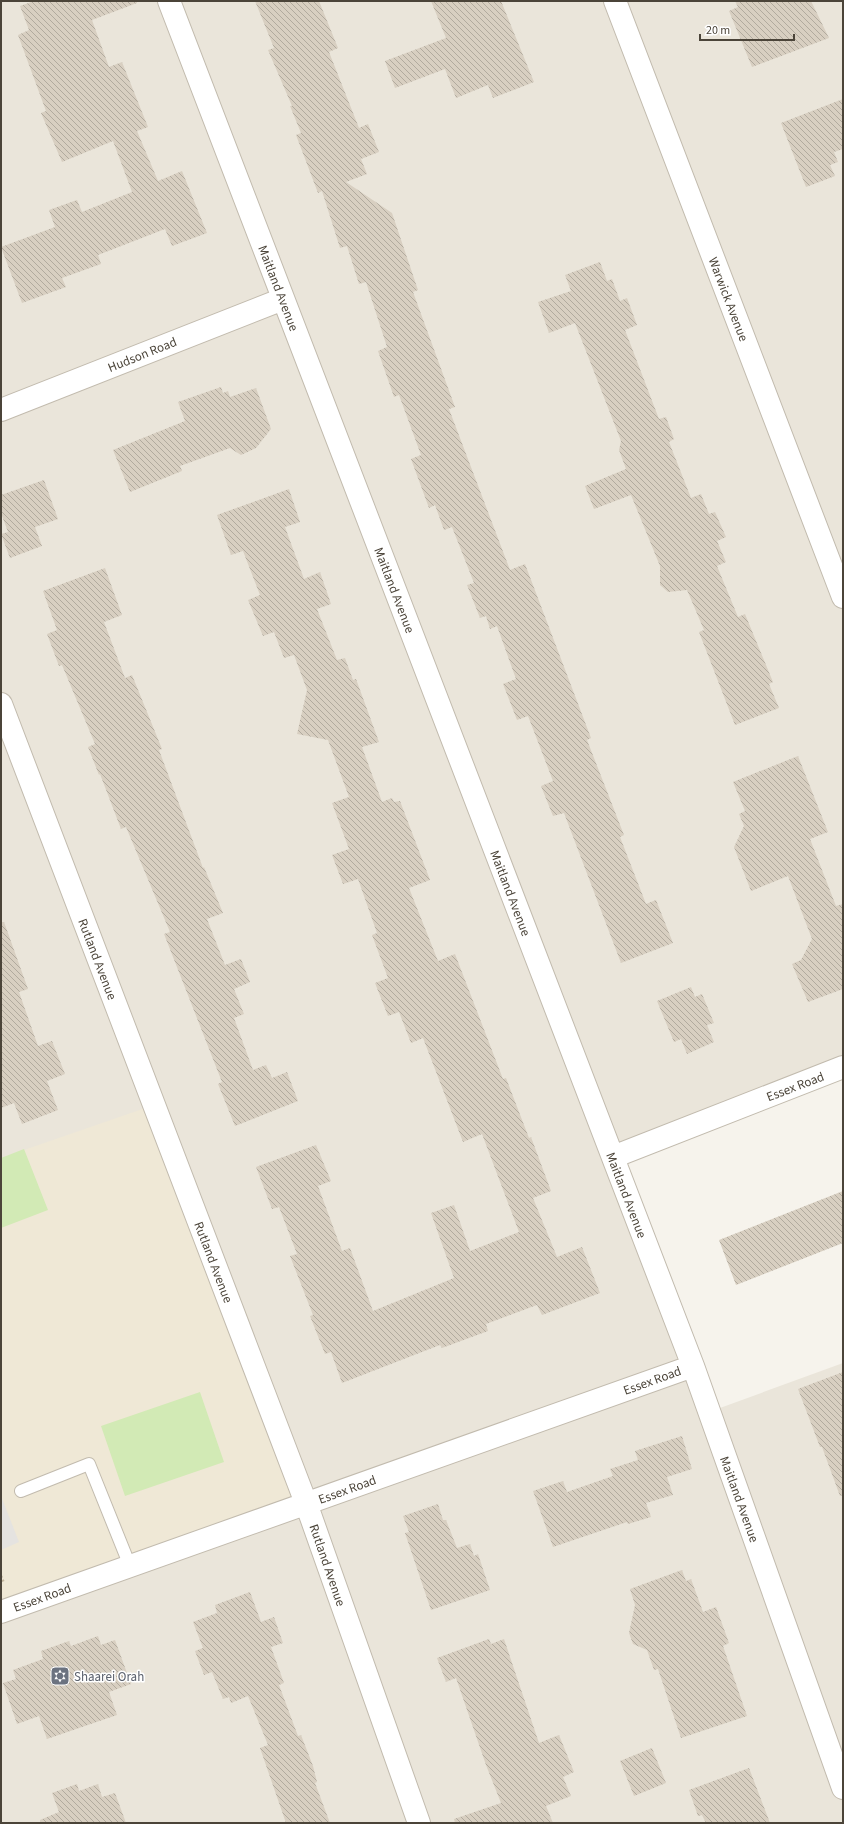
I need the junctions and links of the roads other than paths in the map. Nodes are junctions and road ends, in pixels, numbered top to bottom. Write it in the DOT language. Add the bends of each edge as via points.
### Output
graph roads {
  1 [pos="169,1"];
  2 [pos="615,1"];
  3 [pos="283,299"];
  4 [pos="1,410"];
  5 [pos="843,597"];
  6 [pos="1,704"];
  7 [pos="843,1067"];
  8 [pos="613,1157"];
  9 [pos="693,1366"];
  10 [pos="21,1492"];
  11 [pos="306,1503"];
  12 [pos="130,1566"];
  13 [pos="1,1612"];
  14 [pos="843,1788"];
  15 [pos="419,1823"];
  1 -- 3 [label="street, Maitland Avenue"];
  2 -- 5 [label="street, Warwick Avenue"];
  3 -- 4 [label="street, Hudson Road"];
  3 -- 8 [label="street, Maitland Avenue"];
  6 -- 11 [label="street, Rutland Avenue"];
  7 -- 8 [label="street, Essex Road"];
  8 -- 9 [label="street, Maitland Avenue"];
  9 -- 11 [label="street, Essex Road"];
  9 -- 14 [label="street, Maitland Avenue"];
  10 -- 12 [label="lane" via="89,1464"];
  11 -- 12 [label="street, Essex Road"];
  11 -- 15 [label="street, Rutland Avenue"];
  12 -- 13 [label="street, Essex Road"];
}
